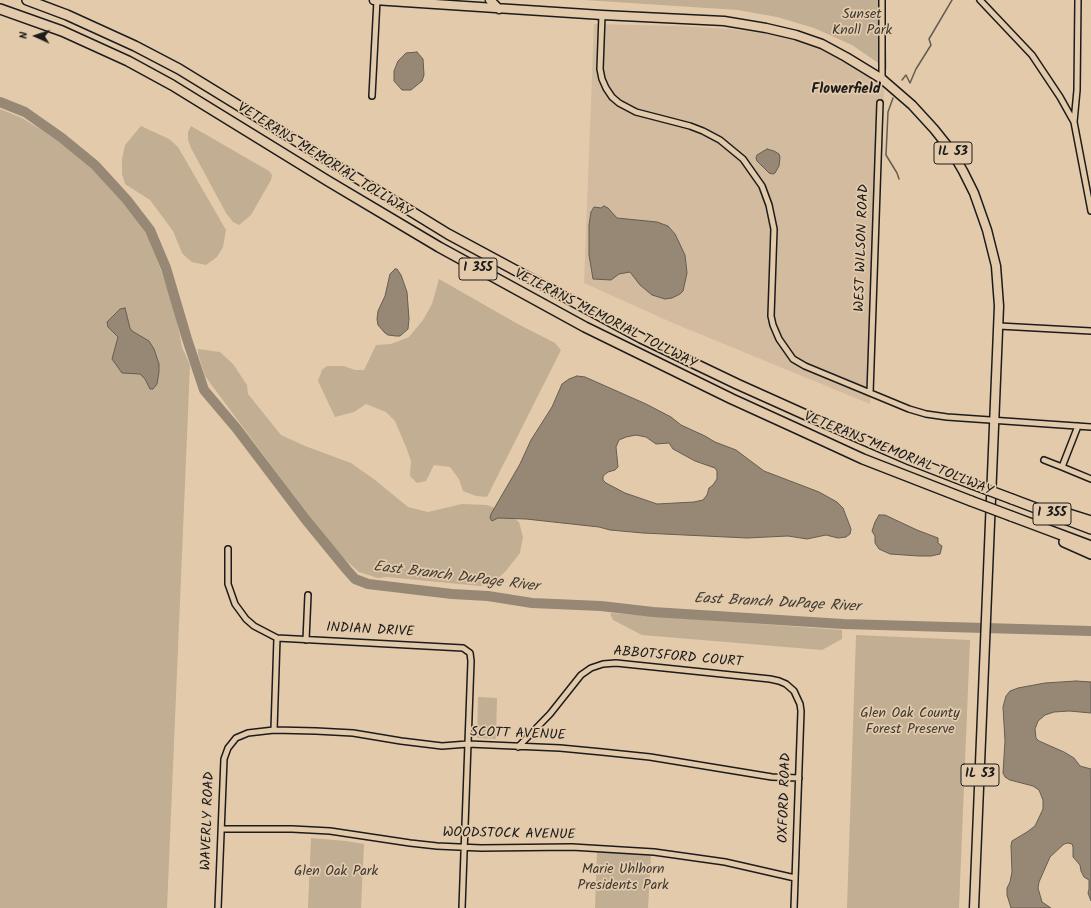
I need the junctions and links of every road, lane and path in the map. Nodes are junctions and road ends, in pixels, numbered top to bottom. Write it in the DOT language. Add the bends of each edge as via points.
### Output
graph roads {
  1 [pos="26,0"];
  2 [pos="376,0"];
  3 [pos="481,0"];
  4 [pos="490,0"];
  5 [pos="882,0"];
  6 [pos="980,0"];
  7 [pos="1078,0"];
  8 [pos="474,7"];
  9 [pos="0,9"];
  10 [pos="499,9"];
  11 [pos="602,15"];
  12 [pos="882,79"];
  13 [pos="372,96"];
  14 [pos="880,103"];
  15 [pos="1074,122"];
  16 [pos="1091,211"];
  17 [pos="999,326"];
  18 [pos="1091,331"];
  19 [pos="870,393"];
  20 [pos="994,420"];
  21 [pos="1078,426"];
  22 [pos="1091,427"];
  23 [pos="1044,460"];
  24 [pos="1062,467"];
  25 [pos="1091,478"];
  26 [pos="1015,500"];
  27 [pos="1091,521"];
  28 [pos="1034,524"];
  29 [pos="1091,529"];
  30 [pos="1091,546"];
  31 [pos="228,549"];
  32 [pos="1091,554"];
  33 [pos="308,595"];
  34 [pos="277,638"];
  35 [pos="306,640"];
  36 [pos="794,691"];
  37 [pos="274,730"];
  38 [pos="236,738"];
  39 [pos="468,744"];
  40 [pos="518,746"];
  41 [pos="799,778"];
  42 [pos="222,829"];
  43 [pos="464,846"];
  44 [pos="795,878"];
  45 [pos="218,908"];
  46 [pos="462,908"];
  47 [pos="794,908"];
  48 [pos="974,908"];
  1 -- 26 [label="highway, VETERANS MEMORIAL TOLLWAY / I 355, bridge" via="67,15 135,46 179,70 448,234 642,338 806,415 910,460"];
  2 -- 8 [label="main road, IL 53"];
  2 -- 13 [label="street"];
  3 -- 8 [label="main road"];
  4 -- 10 [label="main road"];
  5 -- 12 [label="street"];
  6 -- 15 [label="street" via="1032,55"];
  7 -- 15 [label="street"];
  8 -- 10 [label="main road, IL 53"];
  9 -- 28 [label="highway, VETERANS MEMORIAL TOLLWAY / I 355, bridge" via="62,31 128,61 439,247 598,334 863,459"];
  10 -- 11 [label="main road, IL 53"];
  11 -- 12 [label="main road, IL 53" via="724,22 766,28 822,44"];
  11 -- 19 [label="street" via="600,69 602,79 612,97 636,112 690,126 715,137 743,159 759,182 769,204 774,229 771,316 779,339 787,352 805,366"];
  12 -- 17 [label="main road, IL 53" via="912,105 934,129 950,149 968,181 983,215 993,253"];
  14 -- 19 [label="street, WEST WILSON ROAD"];
  15 -- 16 [label="street"];
  17 -- 18 [label="street"];
  17 -- 20 [label="main road, IL 53"];
  19 -- 20 [label="street" via="926,414"];
  20 -- 21 [label="street"];
  20 -- 48 [label="main road, IL 53"];
  21 -- 22 [label="street"];
  21 -- 24 [label="street"];
  23 -- 24 [label="street"];
  24 -- 25 [label="street"];
  26 -- 27 [label="highway" via="1033,502"];
  26 -- 29 [label="highway, VETERANS MEMORIAL TOLLWAY / I 355"];
  28 -- 30 [label="highway, VETERANS MEMORIAL TOLLWAY / I 355"];
  28 -- 32 [label="highway" via="1044,532"];
  31 -- 34 [label="street" via="228,584 235,604 254,626"];
  33 -- 35 [label="street"];
  34 -- 35 [label="street, INDIAN DRIVE"];
  34 -- 37 [label="street"];
  35 -- 39 [label="street, INDIAN DRIVE" via="463,648 470,653 471,661"];
  36 -- 40 [label="street, ABBOTSFORD COURT" via="786,684 770,679 616,663 604,664 591,668 581,675 550,714"];
  36 -- 41 [label="street, OXFORD ROAD" via="801,711"];
  37 -- 38 [label="street, SCOTT AVENUE" via="248,733"];
  37 -- 39 [label="street, SCOTT AVENUE" via="353,733 442,746"];
  38 -- 42 [label="street, WAVERLY ROAD" via="224,759"];
  39 -- 40 [label="street, SCOTT AVENUE"];
  39 -- 43 [label="street"];
  40 -- 41 [label="street, SCOTT AVENUE" via="609,752 742,773"];
  41 -- 44 [label="street, OXFORD ROAD"];
  42 -- 43 [label="street, WOODSTOCK AVENUE" via="330,831 410,843"];
  42 -- 45 [label="street, WAVERLY ROAD"];
  43 -- 44 [label="street, WOODSTOCK AVENUE" via="654,852 726,862"];
  43 -- 46 [label="street"];
  44 -- 47 [label="street, OXFORD ROAD"];
}
